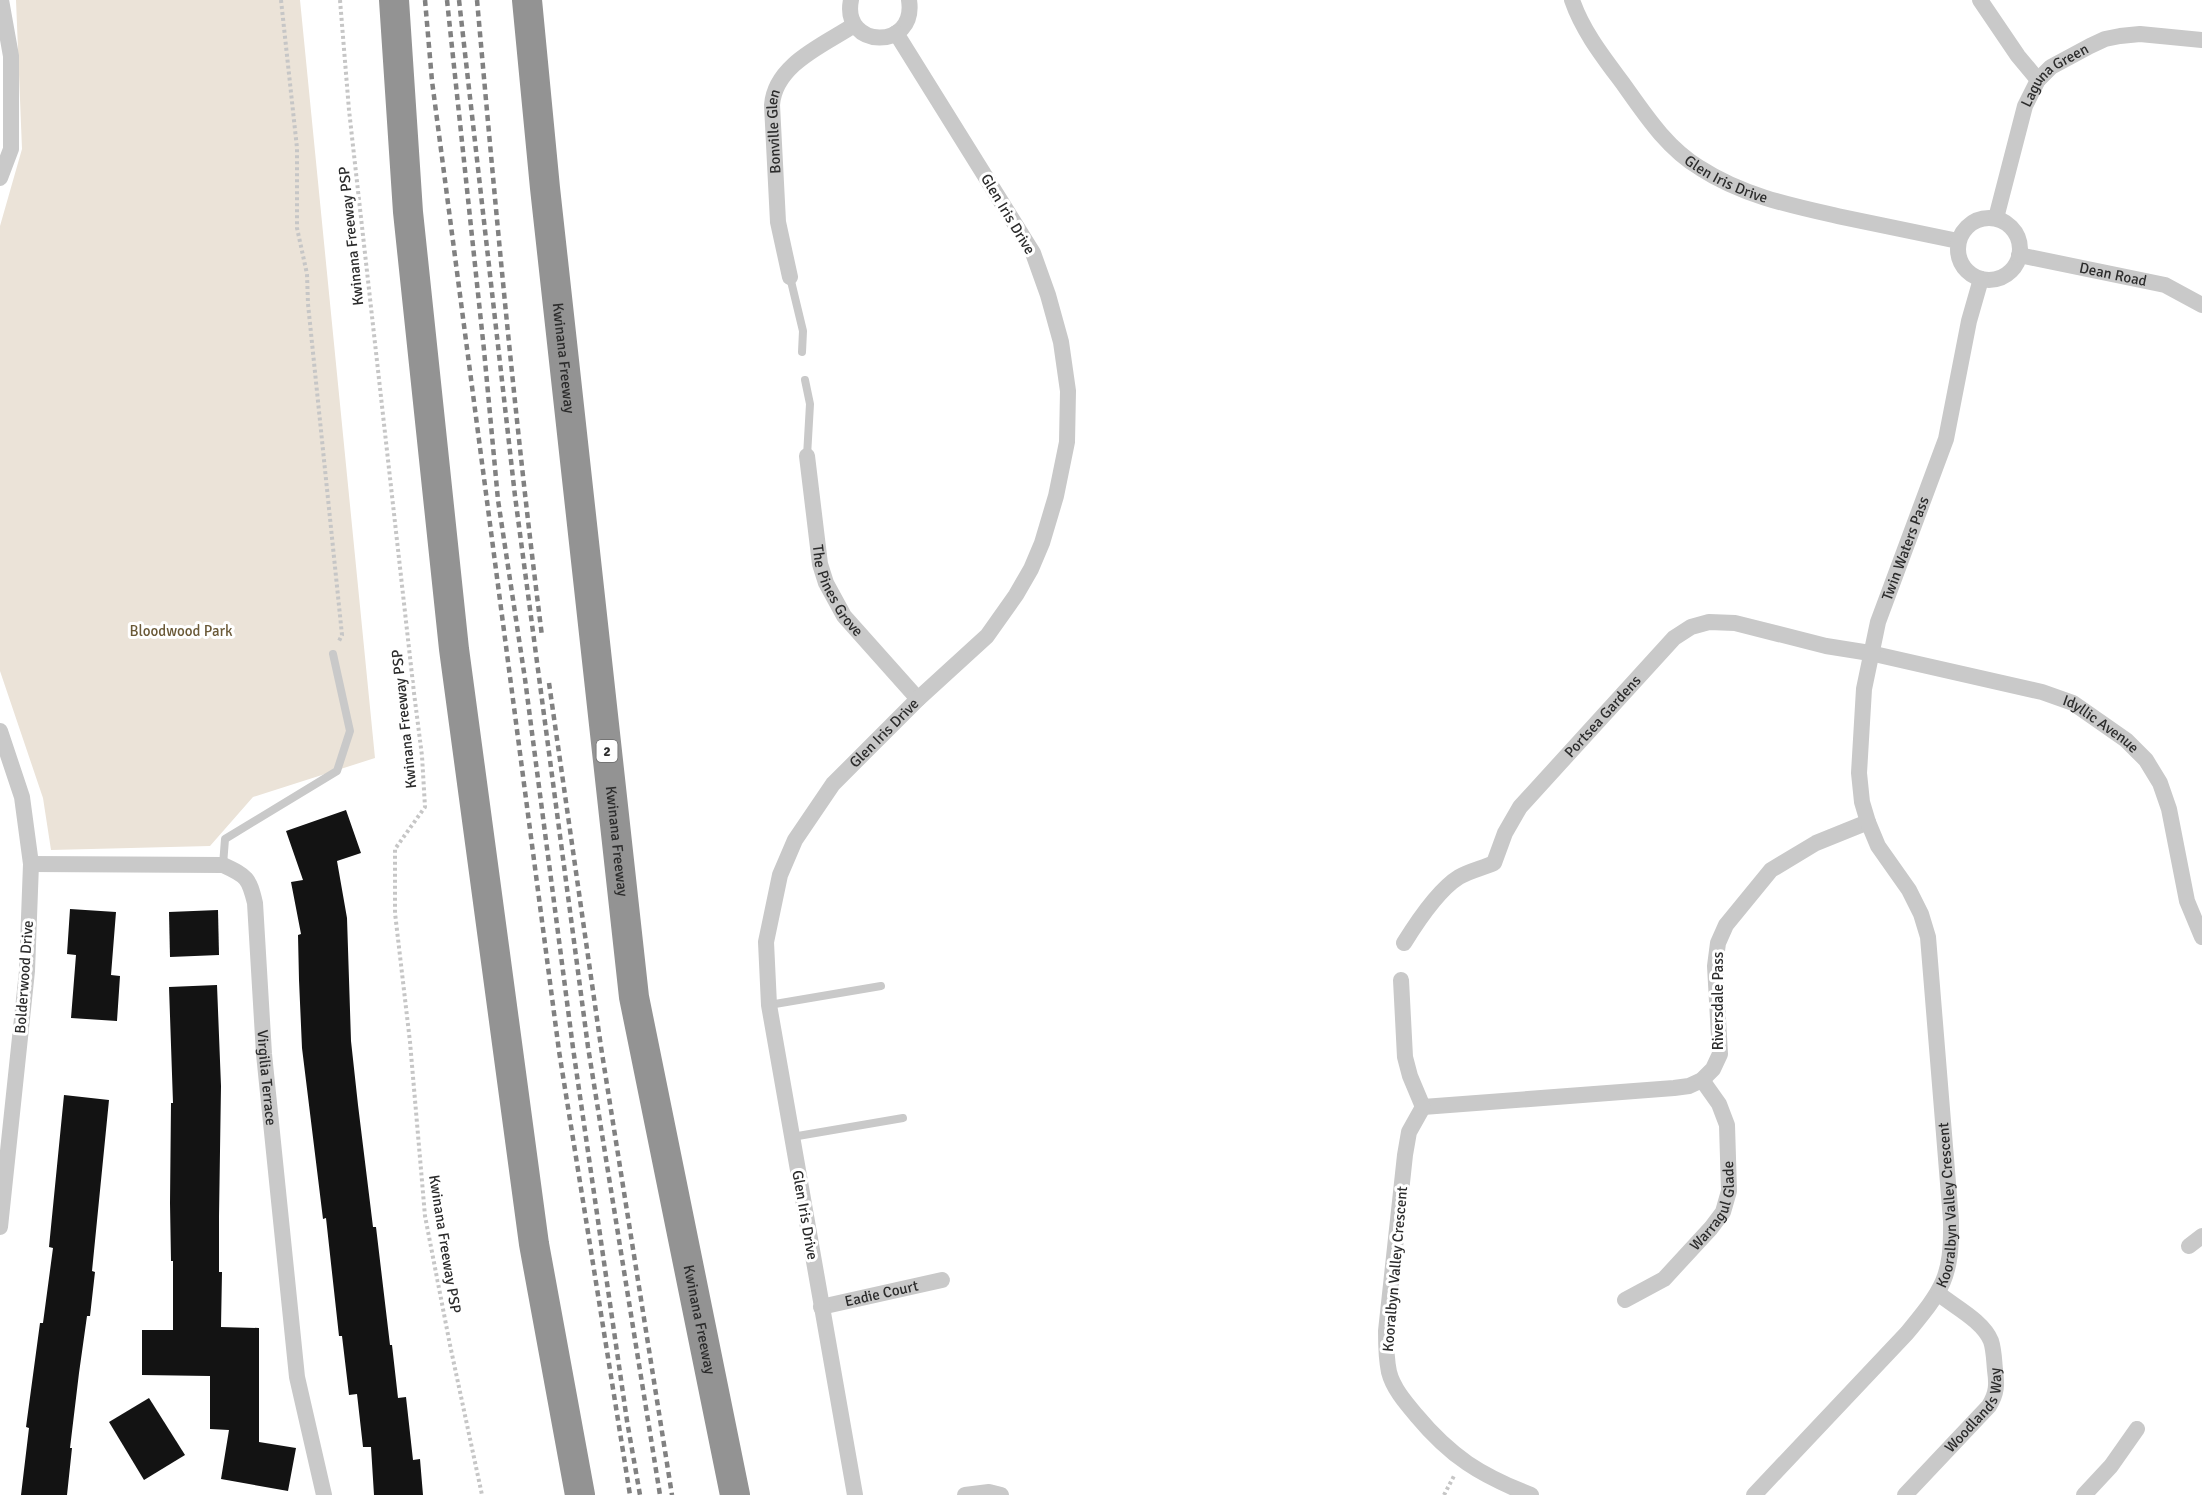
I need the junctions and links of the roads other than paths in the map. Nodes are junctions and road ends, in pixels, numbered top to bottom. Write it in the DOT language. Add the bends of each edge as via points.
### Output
graph roads {
  1 [pos="1,0"];
  2 [pos="394,0"];
  3 [pos="527,0"];
  4 [pos="851,0"];
  5 [pos="909,0"];
  6 [pos="1572,0"];
  7 [pos="1980,0"];
  8 [pos="854,25"];
  9 [pos="896,33"];
  10 [pos="2202,40"];
  11 [pos="2038,80"];
  12 [pos="0,178"];
  13 [pos="1996,218"];
  14 [pos="1958,242"];
  15 [pos="2019,255"];
  16 [pos="790,277"];
  17 [pos="1981,279"];
  18 [pos="2202,304"];
  19 [pos="802,352"];
  20 [pos="805,380"];
  21 [pos="807,456"];
  22 [pos="1870,653"];
  23 [pos="333,654"];
  24 [pos="918,699"];
  25 [pos="0,731"];
  26 [pos="1868,822"];
  27 [pos="31,864"];
  28 [pos="223,865"];
  29 [pos="2202,937"];
  30 [pos="1404,943"];
  31 [pos="1401,980"];
  32 [pos="881,986"];
  33 [pos="769,1005"];
  34 [pos="1702,1080"];
  35 [pos="1423,1107"];
  36 [pos="903,1118"];
  37 [pos="792,1137"];
  38 [pos="0,1227"];
  39 [pos="942,1280"];
  40 [pos="1939,1294"];
  41 [pos="1625,1300"];
  42 [pos="821,1307"];
  43 [pos="2137,1429"];
  44 [pos="324,1495"];
  45 [pos="580,1495"];
  46 [pos="735,1495"];
  47 [pos="855,1495"];
  48 [pos="964,1495"];
  49 [pos="1001,1495"];
  50 [pos="1531,1495"];
  51 [pos="1754,1495"];
  52 [pos="1905,1495"];
  53 [pos="2084,1495"];
  1 -- 12 [label="street" via="11,56 11,149"];
  2 -- 45 [label="highway" via="408,212 454,649 534,1244"];
  3 -- 46 [label="highway, Kwinana Freeway / 2" via="634,997"];
  4 -- 8 [label="street"];
  5 -- 9 [label="street" via="910,14"];
  6 -- 14 [label="street, Glen Iris Drive" via="1579,20 1598,50 1659,133 1700,168 1763,197"];
  7 -- 11 [label="street"];
  8 -- 9 [label="street" via="874,38"];
  8 -- 16 [label="street, Bonville Glen" via="794,64 774,91 778,222"];
  9 -- 24 [label="street, Glen Iris Drive" via="1032,253 1061,342 1068,391 1067,442 1042,543 1031,569 987,636"];
  10 -- 11 [label="street, Laguna Green" via="2140,34 2105,39 2051,66"];
  11 -- 13 [label="street, Laguna Green" via="2025,106"];
  13 -- 14 [label="street" via="1972,222"];
  13 -- 15 [label="street" via="2015,232 2020,243"];
  14 -- 17 [label="street" via="1962,265"];
  15 -- 17 [label="street" via="2006,275 1994,280"];
  15 -- 18 [label="street, Dean Road" via="2165,285"];
  16 -- 19 [label="lane" via="803,331"];
  17 -- 22 [label="street, Twin Waters Pass" via="1938,463"];
  20 -- 21 [label="lane" via="810,404"];
  21 -- 24 [label="street, The Pines Grove" via="820,564 834,601"];
  22 -- 26 [label="street, Twin Waters Pass" via="1859,773"];
  22 -- 29 [label="street, Idyllic Avenue" via="2042,692 2073,703 2126,740 2146,760 2160,783 2187,901"];
  22 -- 30 [label="street, Portsea Gardens" via="1735,623 1709,622 1691,627 1674,638 1520,807 1494,863 1459,877 1445,889"];
  23 -- 28 [label="lane" via="350,731 337,771 225,839"];
  24 -- 33 [label="street, Glen Iris Drive" via="833,784 795,840 780,875 766,942"];
  25 -- 27 [label="street, Bolderwood Drive" via="22,797"];
  26 -- 34 [label="street, Riversdale Pass" via="1816,843 1771,870 1726,925 1718,943 1715,966 1720,1053 1713,1069"];
  26 -- 40 [label="street, Kooralbyn Valley Crescent" via="1878,846 1909,890 1928,937 1952,1251"];
  27 -- 28 [label="street"];
  27 -- 38 [label="street, Bolderwood Drive" via="27,971"];
  28 -- 44 [label="street, Virgilia Terrace" via="241,873 251,884 255,903 264,1054 297,1377"];
  31 -- 35 [label="street" via="1405,1057"];
  32 -- 33 [label="lane"];
  33 -- 37 [label="street, Glen Iris Drive"];
  34 -- 35 [label="street" via="1674,1088"];
  34 -- 41 [label="street, Warragul Glade" via="1719,1104 1727,1125 1730,1191 1723,1212 1664,1279"];
  35 -- 50 [label="street, Kooralbyn Valley Crescent" via="1410,1132 1405,1155 1386,1331 1390,1374 1402,1398 1441,1443 1462,1461"];
  36 -- 37 [label="lane"];
  37 -- 42 [label="street, Glen Iris Drive"];
  39 -- 42 [label="street, Eadie Court"];
  40 -- 51 [label="street, Kooralbyn Valley Crescent"];
  40 -- 52 [label="street, Woodlands Way" via="1990,1339 1996,1396"];
  42 -- 47 [label="street, Glen Iris Drive"];
  43 -- 53 [label="street"];
  48 -- 49 [label="street"];
}
